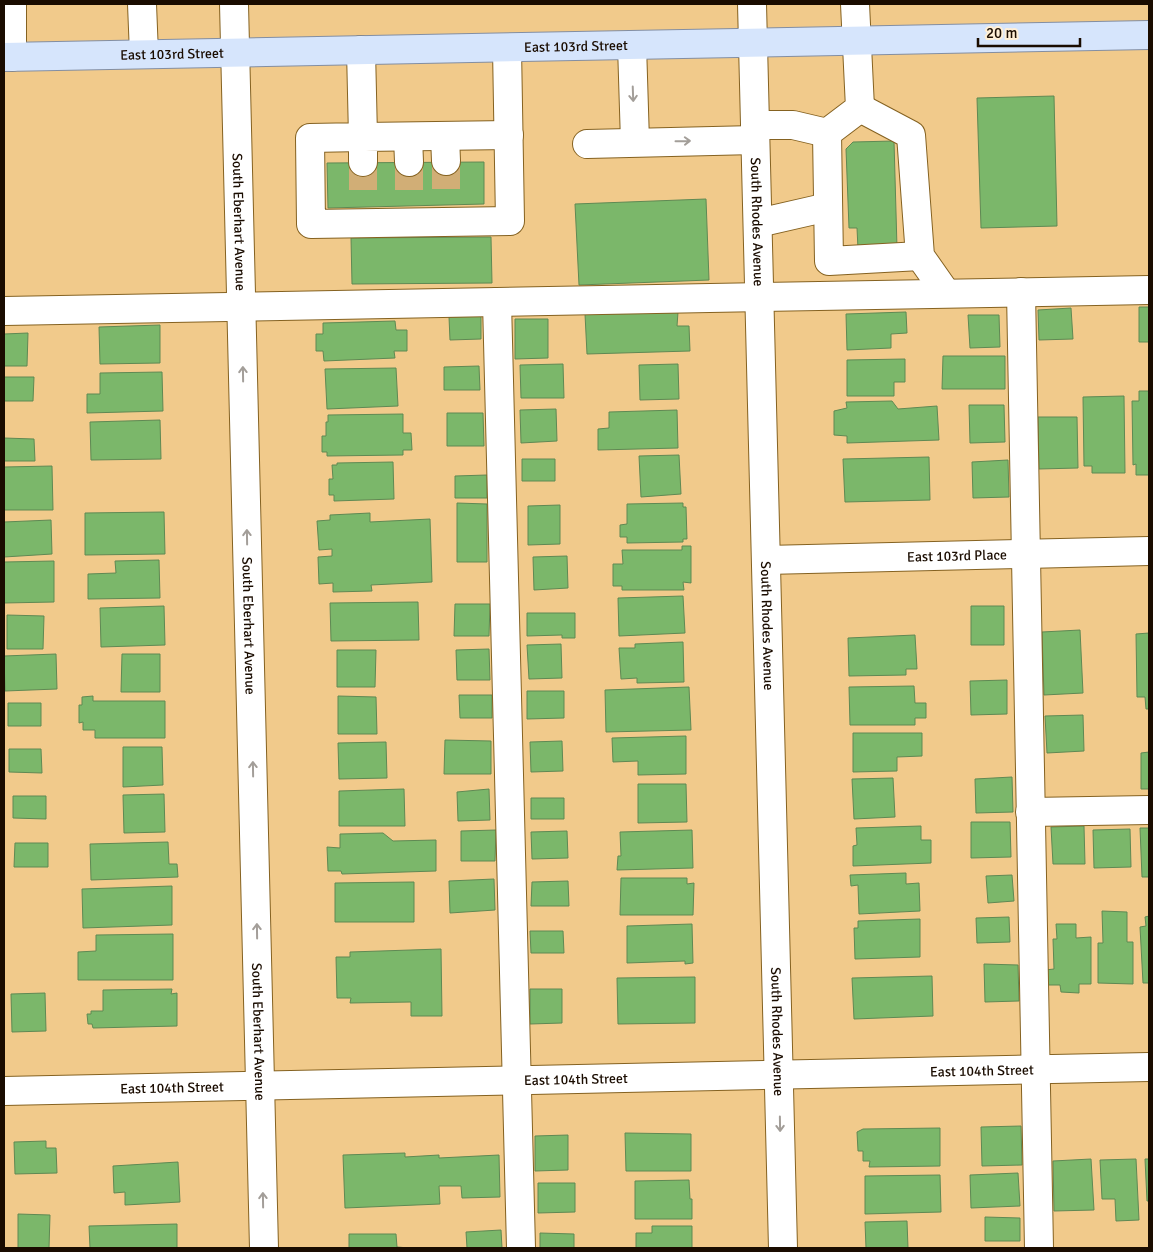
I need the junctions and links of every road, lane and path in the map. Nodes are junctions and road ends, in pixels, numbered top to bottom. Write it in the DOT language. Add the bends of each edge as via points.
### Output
graph roads {
  1 [pos="12,4"];
  2 [pos="142,4"];
  3 [pos="234,4"];
  4 [pos="752,4"];
  5 [pos="856,4"];
  6 [pos="1149,36"];
  7 [pos="856,41"];
  8 [pos="752,43"];
  9 [pos="632,45"];
  10 [pos="507,48"];
  11 [pos="361,50"];
  12 [pos="235,53"];
  13 [pos="144,54"];
  14 [pos="8,57"];
  15 [pos="860,108"];
  16 [pos="755,132"];
  17 [pos="827,133"];
  18 [pos="509,135"];
  19 [pos="635,142"];
  20 [pos="586,144"];
  21 [pos="363,149"];
  22 [pos="828,206"];
  23 [pos="758,223"];
  24 [pos="920,256"];
  25 [pos="1149,290"];
  26 [pos="1021,292"];
  27 [pos="946,293"];
  28 [pos="759,297"];
  29 [pos="497,302"];
  30 [pos="242,307"];
  31 [pos="4,311"];
  32 [pos="1149,551"];
  33 [pos="1027,554"];
  34 [pos="766,560"];
  35 [pos="1149,810"];
  36 [pos="1030,812"];
  37 [pos="1149,1068"];
  38 [pos="1034,1070"];
  39 [pos="779,1075"];
  40 [pos="517,1080"];
  41 [pos="261,1085"];
  42 [pos="4,1091"];
  43 [pos="264,1248"];
  44 [pos="521,1248"];
  45 [pos="782,1248"];
  46 [pos="1038,1248"];
  1 -- 14 [label="street"];
  2 -- 13 [label="street"];
  3 -- 12 [label="street, South Eberhart Avenue"];
  4 -- 8 [label="street, South Rhodes Avenue"];
  5 -- 7 [label="street"];
  6 -- 7 [label="main road, East 103rd Street"];
  7 -- 8 [label="main road, East 103rd Street"];
  7 -- 15 [label="street"];
  8 -- 9 [label="main road, East 103rd Street"];
  8 -- 16 [label="street, South Rhodes Avenue"];
  9 -- 10 [label="main road, East 103rd Street"];
  9 -- 19 [label="street, one-way"];
  10 -- 11 [label="main road, East 103rd Street"];
  10 -- 18 [label="street"];
  11 -- 12 [label="main road, East 103rd Street"];
  11 -- 21 [label="street"];
  12 -- 13 [label="main road, East 103rd Street"];
  12 -- 30 [label="street, South Eberhart Avenue"];
  13 -- 14 [label="main road, East 103rd Street"];
  15 -- 17 [label="street"];
  15 -- 24 [label="street" via="911,135"];
  16 -- 17 [label="street" via="793,125"];
  19 -- 16 [label="street, one-way"];
  16 -- 23 [label="street, South Rhodes Avenue"];
  17 -- 22 [label="street"];
  18 -- 21 [label="street" via="446,148"];
  18 -- 21 [label="street" via="510,221 446,211 363,212 311,224 310,138"];
  19 -- 20 [label="street"];
  22 -- 23 [label="street"];
  22 -- 24 [label="street" via="828,261"];
  23 -- 28 [label="street, South Rhodes Avenue"];
  24 -- 27 [label="street"];
  25 -- 26 [label="street"];
  26 -- 27 [label="street"];
  26 -- 33 [label="street"];
  27 -- 28 [label="street"];
  28 -- 29 [label="street"];
  28 -- 34 [label="street, South Rhodes Avenue"];
  29 -- 30 [label="street"];
  29 -- 40 [label="street"];
  30 -- 31 [label="street"];
  41 -- 30 [label="street, South Eberhart Avenue, one-way"];
  32 -- 33 [label="street, East 103rd Place"];
  33 -- 34 [label="street, East 103rd Place"];
  33 -- 36 [label="street"];
  34 -- 39 [label="street, South Rhodes Avenue"];
  35 -- 36 [label="street"];
  36 -- 38 [label="street"];
  37 -- 38 [label="street, East 104th Street"];
  38 -- 39 [label="street, East 104th Street"];
  38 -- 46 [label="street"];
  39 -- 40 [label="street, East 104th Street"];
  39 -- 45 [label="street, South Rhodes Avenue, one-way"];
  40 -- 41 [label="street, East 104th Street"];
  40 -- 44 [label="street"];
  41 -- 42 [label="street, East 104th Street"];
  43 -- 41 [label="street, South Eberhart Avenue, one-way"];
}
